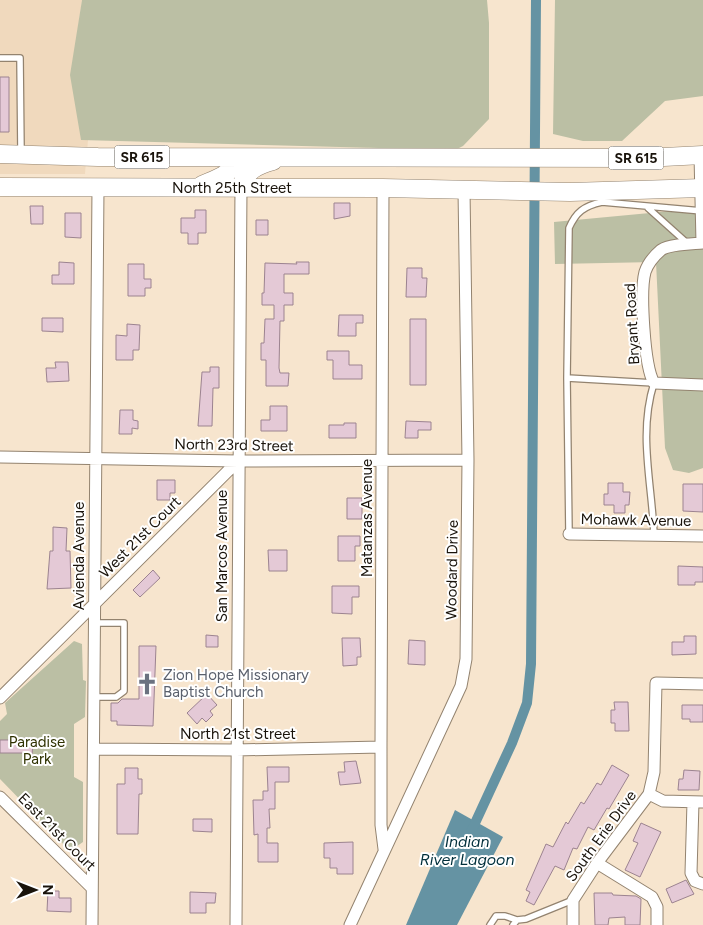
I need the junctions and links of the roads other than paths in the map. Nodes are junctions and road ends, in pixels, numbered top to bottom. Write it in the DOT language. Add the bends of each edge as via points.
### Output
graph roads {
  1 [pos="0,58"];
  2 [pos="0,154"];
  3 [pos="22,155"];
  4 [pos="702,155"];
  5 [pos="236,158"];
  6 [pos="283,158"];
  7 [pos="0,187"];
  8 [pos="196,187"];
  9 [pos="241,187"];
  10 [pos="98,188"];
  11 [pos="383,188"];
  12 [pos="702,188"];
  13 [pos="464,190"];
  14 [pos="648,208"];
  15 [pos="702,211"];
  16 [pos="702,243"];
  17 [pos="688,245"];
  18 [pos="567,378"];
  19 [pos="654,383"];
  20 [pos="703,385"];
  21 [pos="0,457"];
  22 [pos="95,458"];
  23 [pos="383,460"];
  24 [pos="468,460"];
  25 [pos="238,461"];
  26 [pos="569,534"];
  27 [pos="654,535"];
  28 [pos="703,536"];
  29 [pos="94,604"];
  30 [pos="94,623"];
  31 [pos="703,684"];
  32 [pos="94,697"];
  33 [pos="0,698"];
  34 [pos="381,747"];
  35 [pos="94,749"];
  36 [pos="236,750"];
  37 [pos="649,794"];
  38 [pos="0,796"];
  39 [pos="698,802"];
  40 [pos="384,849"];
  41 [pos="596,863"];
  42 [pos="703,884"];
  43 [pos="92,888"];
  44 [pos="573,900"];
  45 [pos="515,922"];
  46 [pos="525,922"];
  47 [pos="92,925"];
  48 [pos="236,925"];
  49 [pos="350,925"];
  50 [pos="490,925"];
  51 [pos="573,925"];
  52 [pos="657,925"];
  1 -- 3 [label="lane" via="20,58"];
  2 -- 3 [label="main road, North 25th Street / SR 615"];
  3 -- 5 [label="main road, North 25th Street / SR 615"];
  4 -- 6 [label="main road, North 25th Street / SR 615" via="644,158"];
  4 -- 12 [label="street"];
  5 -- 6 [label="main road, North 25th Street / SR 615"];
  5 -- 8 [label="main road" via="229,171"];
  6 -- 9 [label="main road" via="255,167 245,176"];
  7 -- 10 [label="main road, North 25th Street / SR 615"];
  8 -- 9 [label="main road, North 25th Street / SR 615"];
  8 -- 10 [label="main road, North 25th Street / SR 615"];
  9 -- 11 [label="main road, North 25th Street / SR 615"];
  9 -- 25 [label="street, San Marcos Avenue"];
  10 -- 22 [label="street, Avienda Avenue"];
  11 -- 13 [label="main road, North 25th Street / SR 615"];
  11 -- 23 [label="street, Matanzas Avenue"];
  12 -- 13 [label="main road, SR 615" via="570,192"];
  12 -- 15 [label="street"];
  13 -- 24 [label="street, Woodard Drive"];
  14 -- 15 [label="lane"];
  14 -- 17 [label="lane" via="682,236"];
  14 -- 18 [label="lane" via="602,202 589,205 572,220 567,242"];
  15 -- 16 [label="street"];
  16 -- 17 [label="street, Bryant Road"];
  17 -- 19 [label="street, Bryant Road" via="663,249 650,261 644,275 646,352"];
  18 -- 19 [label="lane"];
  18 -- 26 [label="lane"];
  19 -- 20 [label="street"];
  19 -- 27 [label="lane" via="647,412 645,453"];
  21 -- 22 [label="street, North 23rd Street"];
  22 -- 25 [label="street, North 23rd Street"];
  22 -- 29 [label="street, Avienda Avenue"];
  23 -- 24 [label="street, North 23rd Street"];
  23 -- 25 [label="street, North 23rd Street"];
  23 -- 34 [label="street, Matanzas Avenue"];
  24 -- 40 [label="street, Woodard Drive" via="466,659 461,686"];
  25 -- 29 [label="street, West 21st Court"];
  25 -- 36 [label="street, San Marcos Avenue"];
  26 -- 27 [label="street, Mohawk Avenue"];
  27 -- 28 [label="street, Mohawk Avenue"];
  29 -- 30 [label="street, Avienda Avenue"];
  29 -- 33 [label="street, West 21st Court"];
  30 -- 32 [label="street, Avienda Avenue"];
  30 -- 32 [label="lane" via="124,623 124,691 116,696"];
  31 -- 37 [label="street" via="656,683 654,772"];
  32 -- 35 [label="street, Avienda Avenue"];
  34 -- 36 [label="street, North 21st Street"];
  34 -- 40 [label="street, Matanzas Avenue"];
  35 -- 36 [label="street, North 21st Street"];
  35 -- 43 [label="street, Avienda Avenue"];
  36 -- 48 [label="street, San Marcos Avenue"];
  37 -- 39 [label="street" via="663,801"];
  37 -- 41 [label="street, South Erie Drive"];
  38 -- 43 [label="street, East 21st Court"];
  39 -- 42 [label="street" via="691,873 695,881"];
  40 -- 49 [label="street, Woodard Drive"];
  41 -- 44 [label="street, South Erie Drive"];
  41 -- 52 [label="street" via="652,897 657,907"];
  43 -- 47 [label="street, Avienda Avenue"];
  44 -- 46 [label="lane"];
  44 -- 51 [label="street, South Erie Drive"];
  45 -- 46 [label="lane"];
  45 -- 50 [label="lane" via="505,916 496,916"];
}
